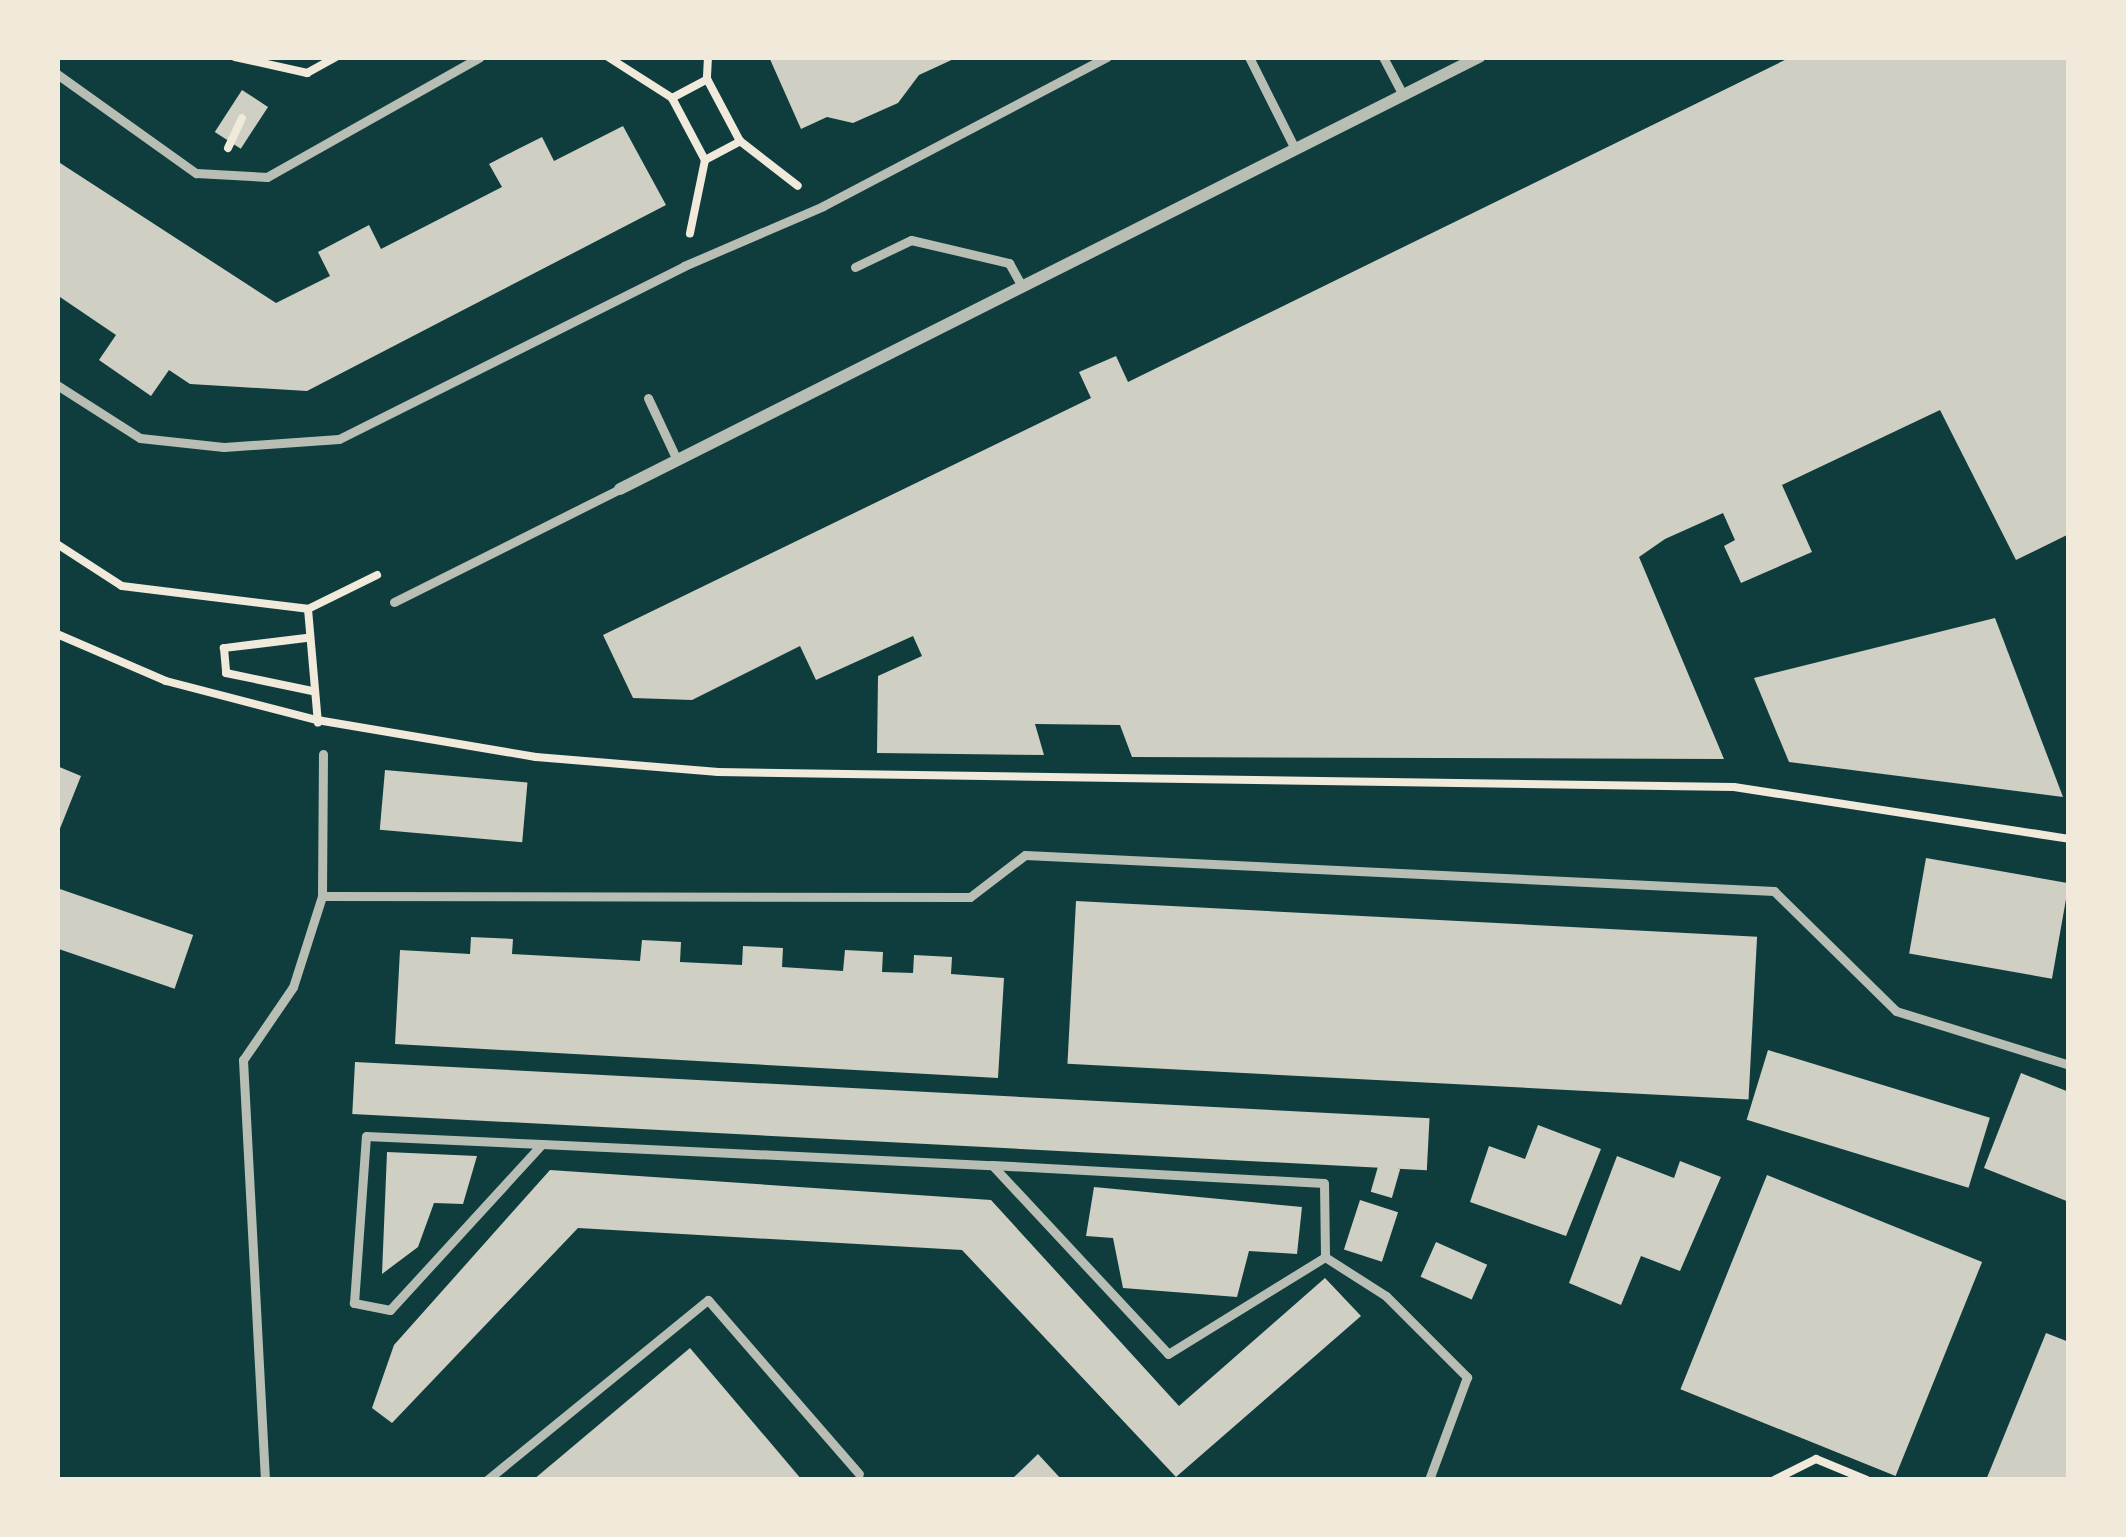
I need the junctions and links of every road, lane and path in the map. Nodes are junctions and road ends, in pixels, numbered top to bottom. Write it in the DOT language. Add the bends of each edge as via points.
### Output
graph roads {
  1 [pos="236,57"];
  2 [pos="336,57"];
  3 [pos="480,57"];
  4 [pos="608,57"];
  5 [pos="708,57"];
  6 [pos="1107,57"];
  7 [pos="1249,57"];
  8 [pos="1384,57"];
  9 [pos="1479,57"];
  10 [pos="57,74"];
  11 [pos="707,80"];
  12 [pos="1403,95"];
  13 [pos="672,98"];
  14 [pos="740,141"];
  15 [pos="1295,149"];
  16 [pos="705,160"];
  17 [pos="823,206"];
  18 [pos="684,266"];
  19 [pos="855,267"];
  20 [pos="1022,286"];
  21 [pos="57,385"];
  22 [pos="648,398"];
  23 [pos="677,460"];
  24 [pos="620,489"];
  25 [pos="57,544"];
  26 [pos="394,602"];
  27 [pos="57,634"];
  28 [pos="306,638"];
  29 [pos="323,754"];
  30 [pos="2069,839"];
  31 [pos="322,896"];
  32 [pos="2069,1065"];
  33 [pos="542,1144"];
  34 [pos="992,1165"];
  35 [pos="1325,1257"];
  36 [pos="859,1474"];
  37 [pos="265,1480"];
  38 [pos="487,1480"];
  39 [pos="1429,1480"];
  40 [pos="1774,1480"];
  41 [pos="1867,1480"];
  1 -- 2 [label="path" via="307,73"];
  3 -- 10 [label="lane" via="267,177 196,173"];
  4 -- 13 [label="path"];
  5 -- 11 [label="path"];
  6 -- 17 [label="lane"];
  7 -- 15 [label="lane"];
  8 -- 12 [label="lane"];
  9 -- 12 [label="street"];
  11 -- 13 [label="path"];
  11 -- 14 [label="path"];
  12 -- 15 [label="street"];
  13 -- 16 [label="path"];
  14 -- 16 [label="path"];
  14 -- 17 [label="path"];
  15 -- 20 [label="street"];
  16 -- 18 [label="path"];
  17 -- 18 [label="lane"];
  18 -- 21 [label="lane" via="339,439 224,447 140,439"];
  19 -- 20 [label="lane" via="910,240 1009,263"];
  20 -- 23 [label="street"];
  22 -- 23 [label="lane"];
  23 -- 24 [label="street"];
  24 -- 26 [label="lane"];
  25 -- 28 [label="path" via="122,586 308,609"];
  27 -- 30 [label="path" via="166,681 274,709 536,757 718,772 1734,787"];
  28 -- 28 [label="path" via="224,648 226,673 312,691"];
  29 -- 31 [label="lane"];
  31 -- 32 [label="lane" via="970,897 1025,855 1774,891 1896,1011"];
  31 -- 37 [label="lane" via="293,987 243,1060"];
  33 -- 33 [label="lane" via="366,1136 354,1303 389,1310"];
  33 -- 34 [label="lane"];
  34 -- 35 [label="lane" via="1324,1183"];
  34 -- 35 [label="lane" via="1168,1354"];
  35 -- 39 [label="lane" via="1386,1296 1467,1377"];
  36 -- 38 [label="lane" via="708,1300"];
  40 -- 41 [label="path" via="1816,1460"];
}
